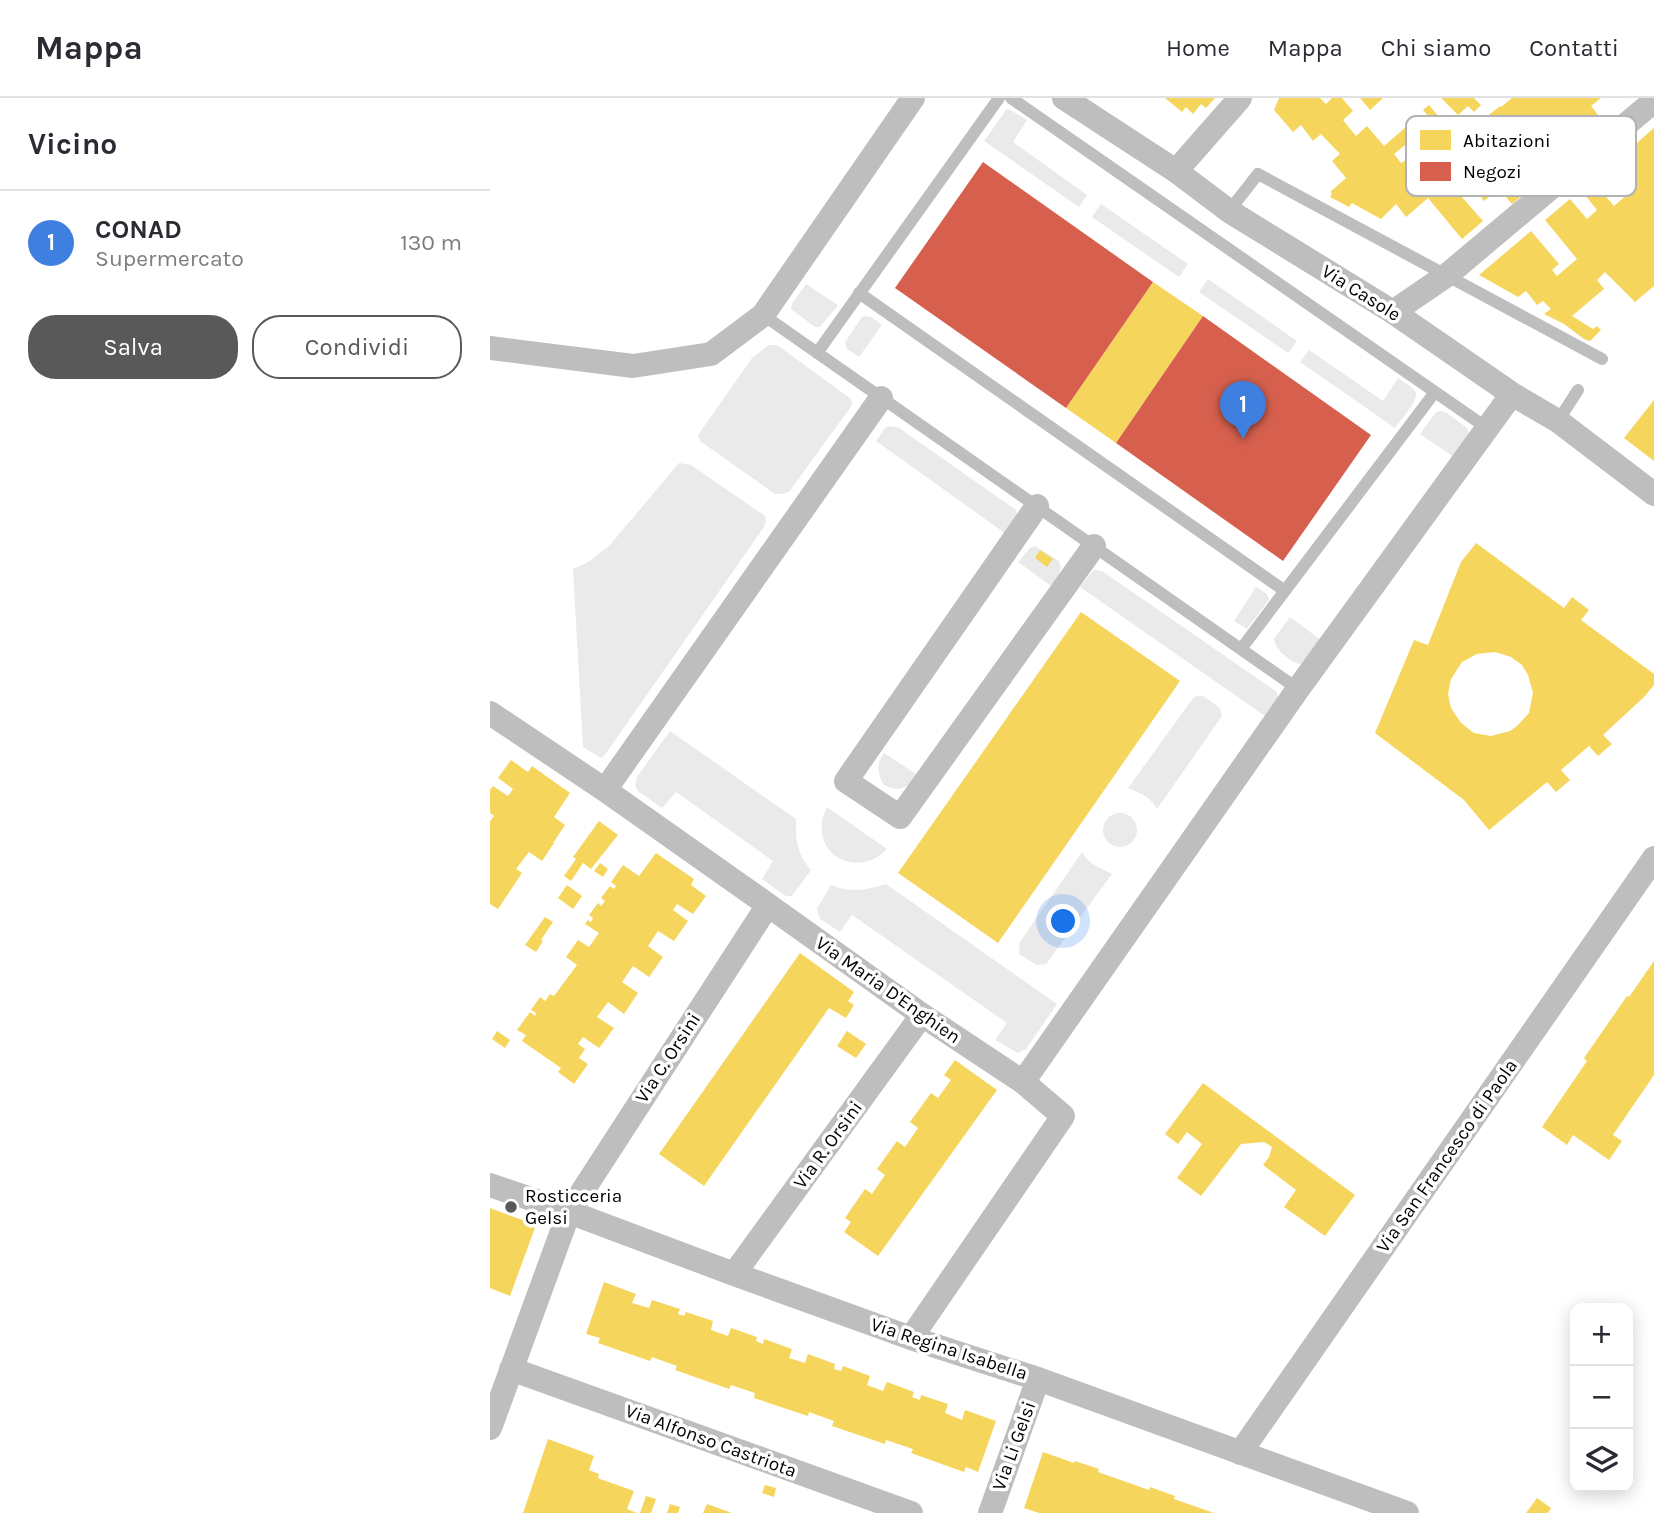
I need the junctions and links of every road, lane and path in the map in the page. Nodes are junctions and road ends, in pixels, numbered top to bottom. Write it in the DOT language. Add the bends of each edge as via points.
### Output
graph roads {
  1 [pos="913,98"];
  2 [pos="999,98"];
  3 [pos="1011,98"];
  4 [pos="1065,98"];
  5 [pos="1240,98"];
  6 [pos="1654,101"];
  7 [pos="1636,116"];
  8 [pos="1177,171"];
  9 [pos="1541,196"];
  10 [pos="1229,212"];
  11 [pos="1447,275"];
  12 [pos="859,293"];
  13 [pos="1393,312"];
  14 [pos="763,315"];
  15 [pos="490,348"];
  16 [pos="817,353"];
  17 [pos="1602,359"];
  18 [pos="1578,390"];
  19 [pos="1435,392"];
  20 [pos="1512,394"];
  21 [pos="881,398"];
  22 [pos="1558,421"];
  23 [pos="1487,428"];
  24 [pos="1654,494"];
  25 [pos="1037,506"];
  26 [pos="1094,546"];
  27 [pos="1285,591"];
  28 [pos="1241,649"];
  29 [pos="1298,689"];
  30 [pos="490,713"];
  31 [pos="605,790"];
  32 [pos="1654,858"];
  33 [pos="768,905"];
  34 [pos="922,1015"];
  35 [pos="1023,1082"];
  36 [pos="490,1185"];
  37 [pos="569,1212"];
  38 [pos="734,1274"];
  39 [pos="911,1338"];
  40 [pos="511,1370"];
  41 [pos="1038,1379"];
  42 [pos="490,1428"];
  43 [pos="1240,1453"];
  44 [pos="911,1513"];
  45 [pos="990,1513"];
  46 [pos="1408,1513"];
  1 -- 14 [label="street"];
  2 -- 12 [label="lane"];
  3 -- 19 [label="lane"];
  4 -- 8 [label="street, Via Casole"];
  5 -- 8 [label="street"];
  6 -- 7 [label="street"];
  8 -- 10 [label="street, Via Casole"];
  9 -- 11 [label="street"];
  10 -- 11 [label="lane" via="1258,174"];
  10 -- 13 [label="street, Via Casole"];
  11 -- 13 [label="street"];
  11 -- 17 [label="lane"];
  12 -- 16 [label="lane"];
  12 -- 27 [label="lane"];
  13 -- 20 [label="street, Via Casole"];
  14 -- 15 [label="street" via="711,355 633,366"];
  14 -- 16 [label="lane"];
  16 -- 21 [label="lane"];
  18 -- 22 [label="lane"];
  19 -- 23 [label="lane"];
  19 -- 27 [label="lane"];
  20 -- 22 [label="street, Via Casole"];
  20 -- 23 [label="street"];
  21 -- 25 [label="lane"];
  21 -- 31 [label="street"];
  22 -- 24 [label="street, Via Casole"];
  23 -- 29 [label="street"];
  25 -- 26 [label="lane"];
  25 -- 26 [label="street" via="846,781 900,817"];
  26 -- 28 [label="lane"];
  27 -- 28 [label="lane"];
  28 -- 29 [label="lane"];
  29 -- 35 [label="street"];
  30 -- 31 [label="street, Via Maria D'Enghien"];
  31 -- 33 [label="street, Via Maria D'Enghien"];
  32 -- 43 [label="street, Via San Francesco di Paola"];
  33 -- 34 [label="street, Via Maria D'Enghien"];
  33 -- 37 [label="street, Via C. Orsini"];
  34 -- 35 [label="street, Via Maria D'Enghien"];
  34 -- 38 [label="street, Via R. Orsini"];
  35 -- 39 [label="street, Via Maria D'Enghien" via="1063,1116"];
  36 -- 37 [label="street, Via Regina Isabella"];
  37 -- 38 [label="street, Via Regina Isabella"];
  37 -- 40 [label="street, Via C. Orsini"];
  38 -- 39 [label="street, Via Regina Isabella"];
  39 -- 41 [label="street, Via Regina Isabella"];
  40 -- 42 [label="street, Via C. Orsini"];
  40 -- 44 [label="street, Via Alfonso Castriota"];
  41 -- 43 [label="street, Via Regina Isabella"];
  41 -- 45 [label="street, Via Li Gelsi"];
  43 -- 46 [label="street, Via Regina Isabella"];
}
